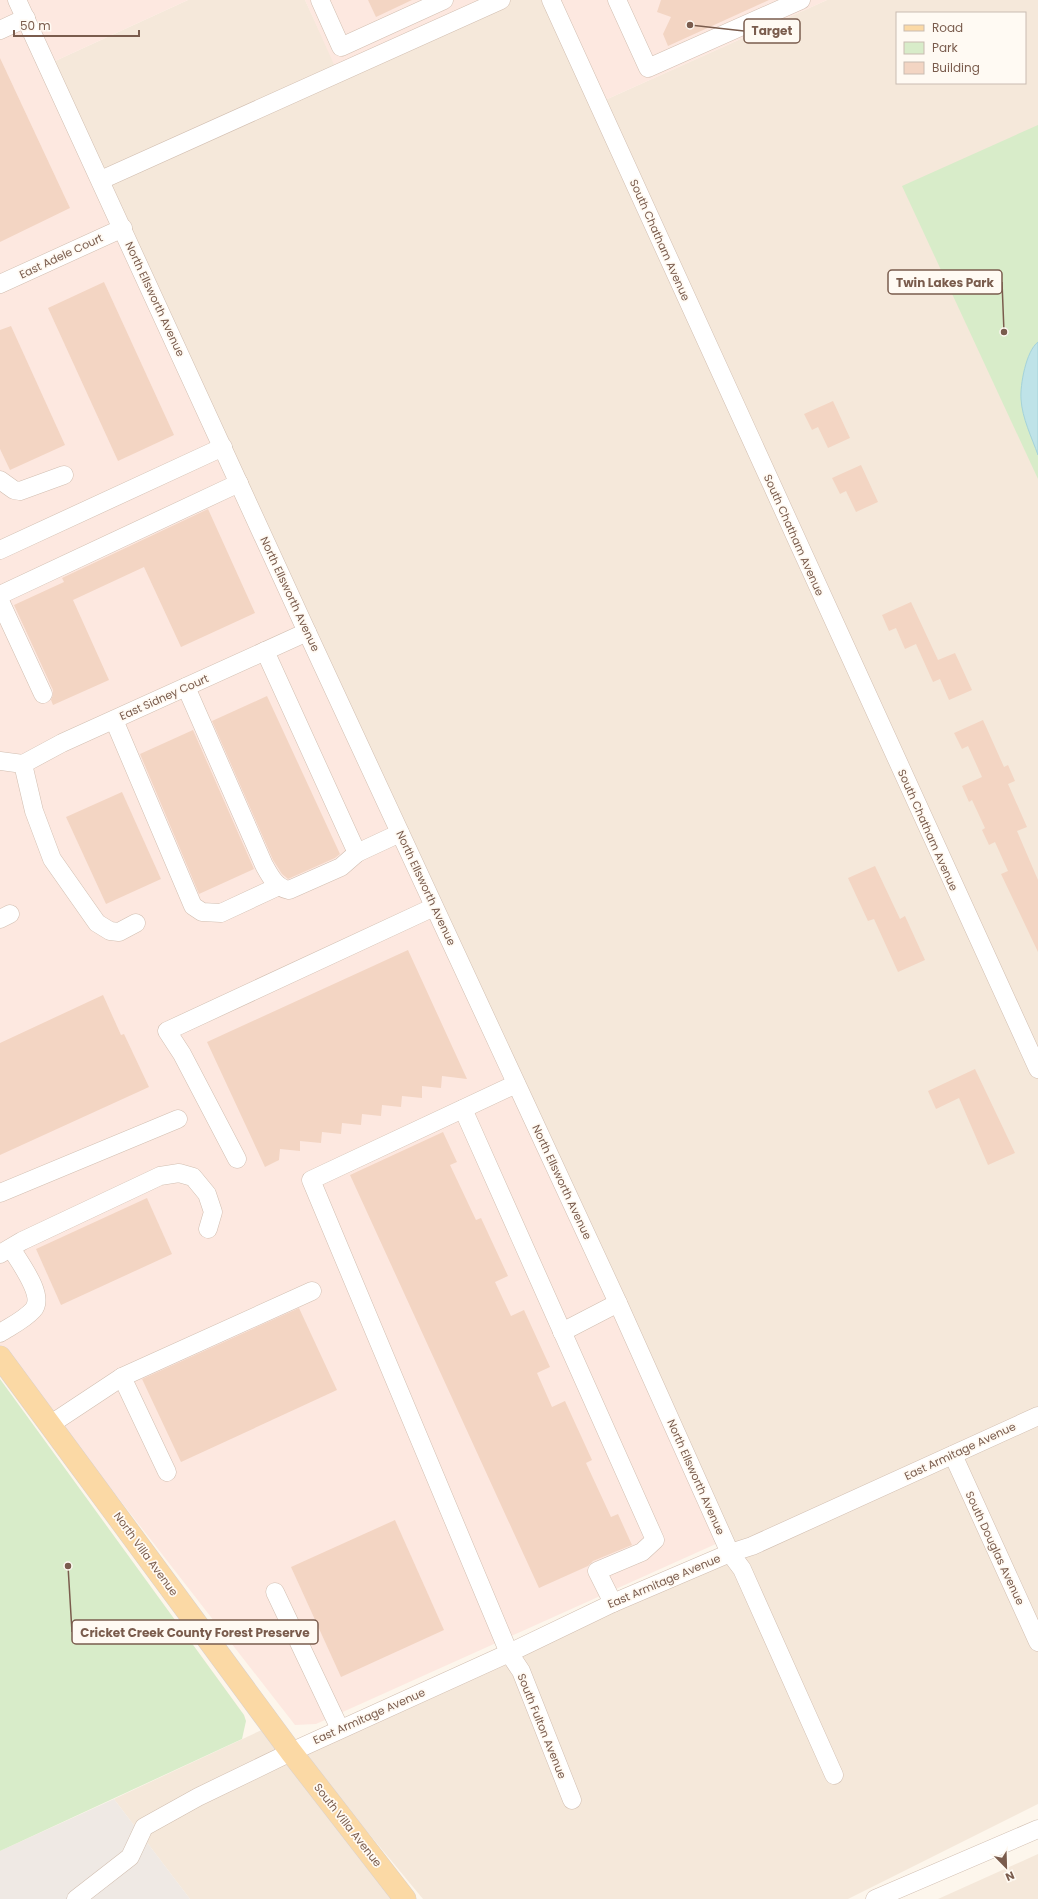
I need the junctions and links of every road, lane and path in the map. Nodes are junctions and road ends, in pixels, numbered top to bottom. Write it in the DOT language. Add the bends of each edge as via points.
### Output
graph roads {
  1 [pos="18,0"];
  2 [pos="320,0"];
  3 [pos="444,0"];
  4 [pos="501,0"];
  5 [pos="551,0"];
  6 [pos="618,0"];
  7 [pos="801,0"];
  8 [pos="26,18"];
  9 [pos="0,30"];
  10 [pos="101,180"];
  11 [pos="123,228"];
  12 [pos="0,284"];
  13 [pos="223,447"];
  14 [pos="64,475"];
  15 [pos="0,480"];
  16 [pos="239,482"];
  17 [pos="0,550"];
  18 [pos="0,595"];
  19 [pos="0,601"];
  20 [pos="307,632"];
  21 [pos="265,651"];
  22 [pos="186,687"];
  23 [pos="43,694"];
  24 [pos="114,720"];
  25 [pos="0,761"];
  26 [pos="23,764"];
  27 [pos="400,833"];
  28 [pos="357,853"];
  29 [pos="279,886"];
  30 [pos="434,907"];
  31 [pos="136,924"];
  32 [pos="1031,1038"];
  33 [pos="1038,1069"];
  34 [pos="516,1084"];
  35 [pos="463,1109"];
  36 [pos="178,1119"];
  37 [pos="237,1159"];
  38 [pos="0,1193"];
  39 [pos="208,1229"];
  40 [pos="6,1251"];
  41 [pos="312,1291"];
  42 [pos="618,1303"];
  43 [pos="562,1332"];
  44 [pos="0,1333"];
  45 [pos="0,1357"];
  46 [pos="122,1378"];
  47 [pos="1038,1416"];
  48 [pos="50,1424"];
  49 [pos="953,1455"];
  50 [pos="167,1472"];
  51 [pos="730,1553"];
  52 [pos="275,1592"];
  53 [pos="613,1602"];
  54 [pos="1038,1642"];
  55 [pos="509,1653"];
  56 [pos="340,1729"];
  57 [pos="291,1752"];
  58 [pos="834,1775"];
  59 [pos="572,1800"];
  60 [pos="1038,1828"];
  61 [pos="76,1899"];
  62 [pos="405,1899"];
  63 [pos="875,1899"];
  1 -- 8 [label="street, North Ellsworth Avenue"];
  2 -- 3 [label="street" via="341,47"];
  4 -- 10 [label="street"];
  5 -- 32 [label="street, South Chatham Avenue"];
  6 -- 7 [label="street" via="648,68"];
  8 -- 9 [label="street"];
  8 -- 10 [label="street, North Ellsworth Avenue"];
  10 -- 11 [label="street, North Ellsworth Avenue"];
  11 -- 12 [label="street, East Adele Court"];
  11 -- 13 [label="street, North Ellsworth Avenue"];
  13 -- 16 [label="street, North Ellsworth Avenue"];
  13 -- 17 [label="street"];
  14 -- 15 [label="street" via="20,491 14,490"];
  16 -- 18 [label="street"];
  16 -- 20 [label="street, North Ellsworth Avenue"];
  19 -- 23 [label="street"];
  20 -- 21 [label="street, East Sidney Court"];
  20 -- 27 [label="street, North Ellsworth Avenue"];
  21 -- 22 [label="street, East Sidney Court"];
  21 -- 28 [label="street"];
  22 -- 24 [label="street, East Sidney Court"];
  22 -- 29 [label="street" via="264,865"];
  24 -- 26 [label="street, East Sidney Court"];
  24 -- 29 [label="street" via="193,906 202,912 221,913"];
  25 -- 26 [label="street"];
  26 -- 31 [label="street" via="34,811 52,858 97,923 110,931 119,932"];
  27 -- 28 [label="street"];
  27 -- 30 [label="street, North Ellsworth Avenue"];
  28 -- 29 [label="street" via="341,867 289,890"];
  30 -- 34 [label="street, North Ellsworth Avenue"];
  30 -- 37 [label="street" via="167,1031 182,1054"];
  32 -- 33 [label="street, South Chatham Avenue"];
  34 -- 35 [label="street"];
  34 -- 42 [label="street, North Ellsworth Avenue"];
  35 -- 43 [label="street"];
  35 -- 55 [label="street, South Fulton Avenue" via="311,1180"];
  36 -- 38 [label="street"];
  39 -- 40 [label="street" via="213,1212 207,1194 193,1177 179,1172 160,1176"];
  40 -- 44 [label="street" via="36,1292 37,1304 33,1310"];
  41 -- 46 [label="street"];
  42 -- 43 [label="street"];
  42 -- 51 [label="street, North Ellsworth Avenue"];
  43 -- 53 [label="street" via="655,1540 642,1552 598,1571"];
  45 -- 48 [label="main road, North Villa Avenue"];
  46 -- 48 [label="street"];
  46 -- 50 [label="street"];
  47 -- 49 [label="street, East Armitage Avenue"];
  48 -- 57 [label="main road, North Villa Avenue"];
  49 -- 51 [label="street, East Armitage Avenue" via="752,1546"];
  49 -- 54 [label="street, South Douglas Avenue"];
  51 -- 53 [label="street, East Armitage Avenue"];
  51 -- 58 [label="street, North Ellsworth Avenue" via="742,1569"];
  52 -- 56 [label="street"];
  53 -- 55 [label="street, East Armitage Avenue"];
  55 -- 56 [label="street, East Armitage Avenue"];
  55 -- 59 [label="street, South Fulton Avenue" via="521,1671"];
  56 -- 57 [label="street, East Armitage Avenue"];
  57 -- 61 [label="street, East Armitage Avenue" via="198,1797 144,1827 130,1857"];
  57 -- 62 [label="main road, South Villa Avenue"];
  60 -- 63 [label="street"];
}
